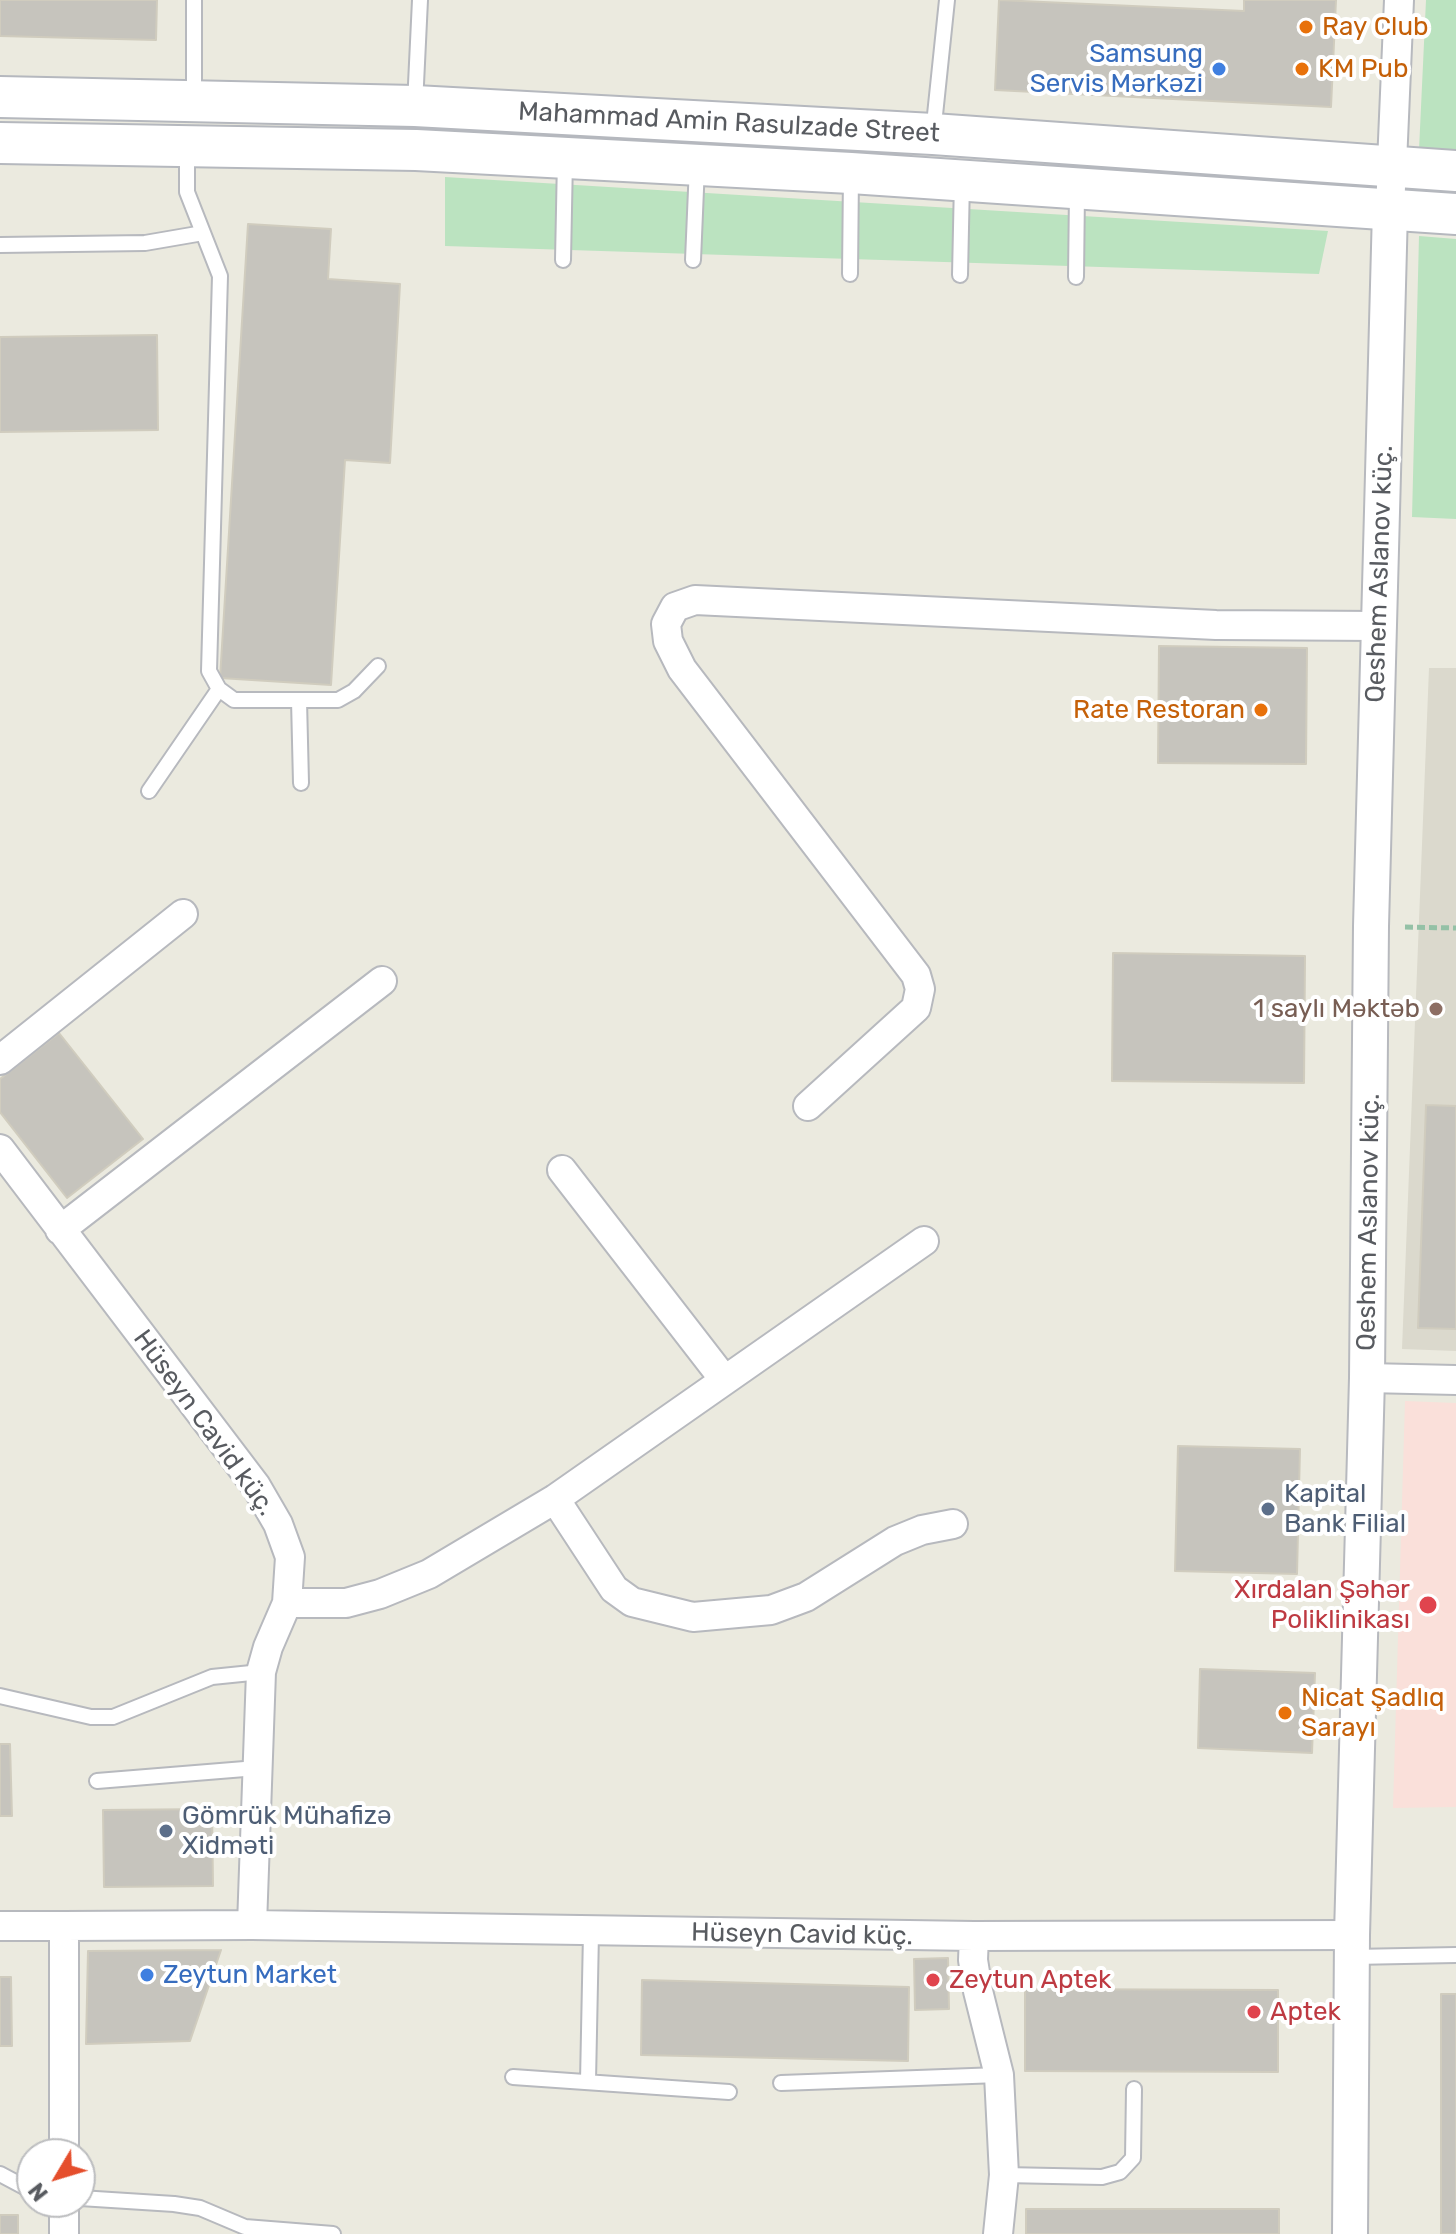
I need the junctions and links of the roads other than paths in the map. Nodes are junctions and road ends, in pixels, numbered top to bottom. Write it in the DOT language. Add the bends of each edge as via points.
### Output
graph roads {
  1 [pos="194,0"];
  2 [pos="420,0"];
  3 [pos="947,0"];
  4 [pos="1399,0"];
  5 [pos="0,97"];
  6 [pos="194,99"];
  7 [pos="415,106"];
  8 [pos="933,134"];
  9 [pos="0,143"];
  10 [pos="187,145"];
  11 [pos="565,158"];
  12 [pos="697,165"];
  13 [pos="1393,168"];
  14 [pos="1456,171"];
  15 [pos="851,173"];
  16 [pos="962,181"];
  17 [pos="1077,187"];
  18 [pos="1390,210"];
  19 [pos="1456,214"];
  20 [pos="203,233"];
  21 [pos="0,245"];
  22 [pos="563,260"];
  23 [pos="693,260"];
  24 [pos="850,274"];
  25 [pos="960,275"];
  26 [pos="1076,277"];
  27 [pos="1378,626"];
  28 [pos="378,666"];
  29 [pos="219,689"];
  30 [pos="299,700"];
  31 [pos="301,783"];
  32 [pos="149,791"];
  33 [pos="183,914"];
  34 [pos="382,981"];
  35 [pos="0,1060"];
  36 [pos="808,1106"];
  37 [pos="0,1149"];
  38 [pos="562,1170"];
  39 [pos="60,1230"];
  40 [pos="924,1241"];
  41 [pos="723,1378"];
  42 [pos="1367,1378"];
  43 [pos="1456,1380"];
  44 [pos="555,1499"];
  45 [pos="953,1524"];
  46 [pos="287,1603"];
  47 [pos="261,1672"];
  48 [pos="0,1696"];
  49 [pos="257,1768"];
  50 [pos="97,1781"];
  51 [pos="252,1925"];
  52 [pos="0,1926"];
  53 [pos="64,1926"];
  54 [pos="591,1933"];
  55 [pos="974,1936"];
  56 [pos="1353,1946"];
  57 [pos="1456,1955"];
  58 [pos="999,2075"];
  59 [pos="513,2077"];
  60 [pos="588,2081"];
  61 [pos="781,2083"];
  62 [pos="1134,2089"];
  63 [pos="729,2092"];
  64 [pos="64,2138"];
  65 [pos="1004,2175"];
  66 [pos="96,2199"];
  67 [pos="244,2231"];
  68 [pos="333,2234"];
  69 [pos="998,2234"];
  70 [pos="1350,2234"];
  1 -- 6 [label="lane"];
  2 -- 7 [label="lane"];
  3 -- 8 [label="lane"];
  4 -- 13 [label="street"];
  5 -- 6 [label="main road, Mahammad Amin Rasulzade Street"];
  6 -- 7 [label="main road, Mahammad Amin Rasulzade Street"];
  7 -- 8 [label="main road, Mahammad Amin Rasulzade Street"];
  8 -- 13 [label="main road, Mahammad Amin Rasulzade Street"];
  9 -- 10 [label="main road, Mahammad Amin Rasulzade Street"];
  10 -- 11 [label="main road, Mahammad Amin Rasulzade Street"];
  10 -- 20 [label="lane" via="187,192"];
  11 -- 12 [label="main road, Mahammad Amin Rasulzade Street"];
  11 -- 22 [label="lane"];
  12 -- 15 [label="main road, Mahammad Amin Rasulzade Street"];
  12 -- 23 [label="lane"];
  13 -- 14 [label="main road, Mahammad Amin Rasulzade Street"];
  13 -- 18 [label="street"];
  15 -- 16 [label="main road, Mahammad Amin Rasulzade Street"];
  15 -- 24 [label="lane"];
  16 -- 17 [label="main road, Mahammad Amin Rasulzade Street"];
  16 -- 25 [label="lane"];
  17 -- 18 [label="main road, Mahammad Amin Rasulzade Street"];
  17 -- 26 [label="lane"];
  18 -- 19 [label="main road, Mahammad Amin Rasulzade Street"];
  18 -- 27 [label="street, Qeshem Aslanov küç."];
  20 -- 21 [label="lane" via="145,243"];
  20 -- 29 [label="lane" via="220,276 209,671"];
  27 -- 36 [label="street" via="1216,625 695,600 675,607 666,624 682,669 916,975 920,989 916,1008"];
  27 -- 42 [label="street, Qeshem Aslanov küç."];
  28 -- 30 [label="lane" via="338,700"];
  29 -- 30 [label="lane" via="234,700"];
  29 -- 32 [label="lane"];
  30 -- 31 [label="lane"];
  33 -- 35 [label="street"];
  34 -- 39 [label="street"];
  37 -- 39 [label="street, Hüseyn Cavid küç."];
  38 -- 41 [label="street"];
  39 -- 46 [label="street, Hüseyn Cavid küç." via="256,1486 290,1557"];
  40 -- 41 [label="street"];
  41 -- 44 [label="street"];
  42 -- 43 [label="street"];
  42 -- 56 [label="street, Qeshem Aslanov küç."];
  44 -- 45 [label="street" via="614,1589 632,1602 693,1617 771,1610 806,1597 895,1541"];
  44 -- 46 [label="street" via="429,1574 380,1594 323,1606"];
  46 -- 47 [label="street, Hüseyn Cavid küç."];
  47 -- 48 [label="lane" via="212,1677 113,1717 91,1717"];
  47 -- 49 [label="street, Hüseyn Cavid küç."];
  49 -- 50 [label="lane"];
  49 -- 51 [label="street, Hüseyn Cavid küç."];
  51 -- 53 [label="street, Hüseyn Cavid küç."];
  51 -- 54 [label="street, Hüseyn Cavid küç."];
  52 -- 53 [label="street, Hüseyn Cavid küç."];
  53 -- 64 [label="street"];
  54 -- 55 [label="street, Hüseyn Cavid küç."];
  54 -- 60 [label="lane"];
  55 -- 56 [label="street, Hüseyn Cavid küç."];
  55 -- 58 [label="street" via="978,1991"];
  56 -- 57 [label="lane"];
  56 -- 70 [label="street, Qeshem Aslanov küç."];
  58 -- 61 [label="lane"];
  58 -- 65 [label="street"];
  59 -- 60 [label="lane"];
  60 -- 63 [label="lane"];
  62 -- 65 [label="lane" via="1133,2158 1120,2172 1102,2177"];
  65 -- 69 [label="street"];
  66 -- 67 [label="lane" via="200,2208"];
  67 -- 68 [label="lane"];
}
